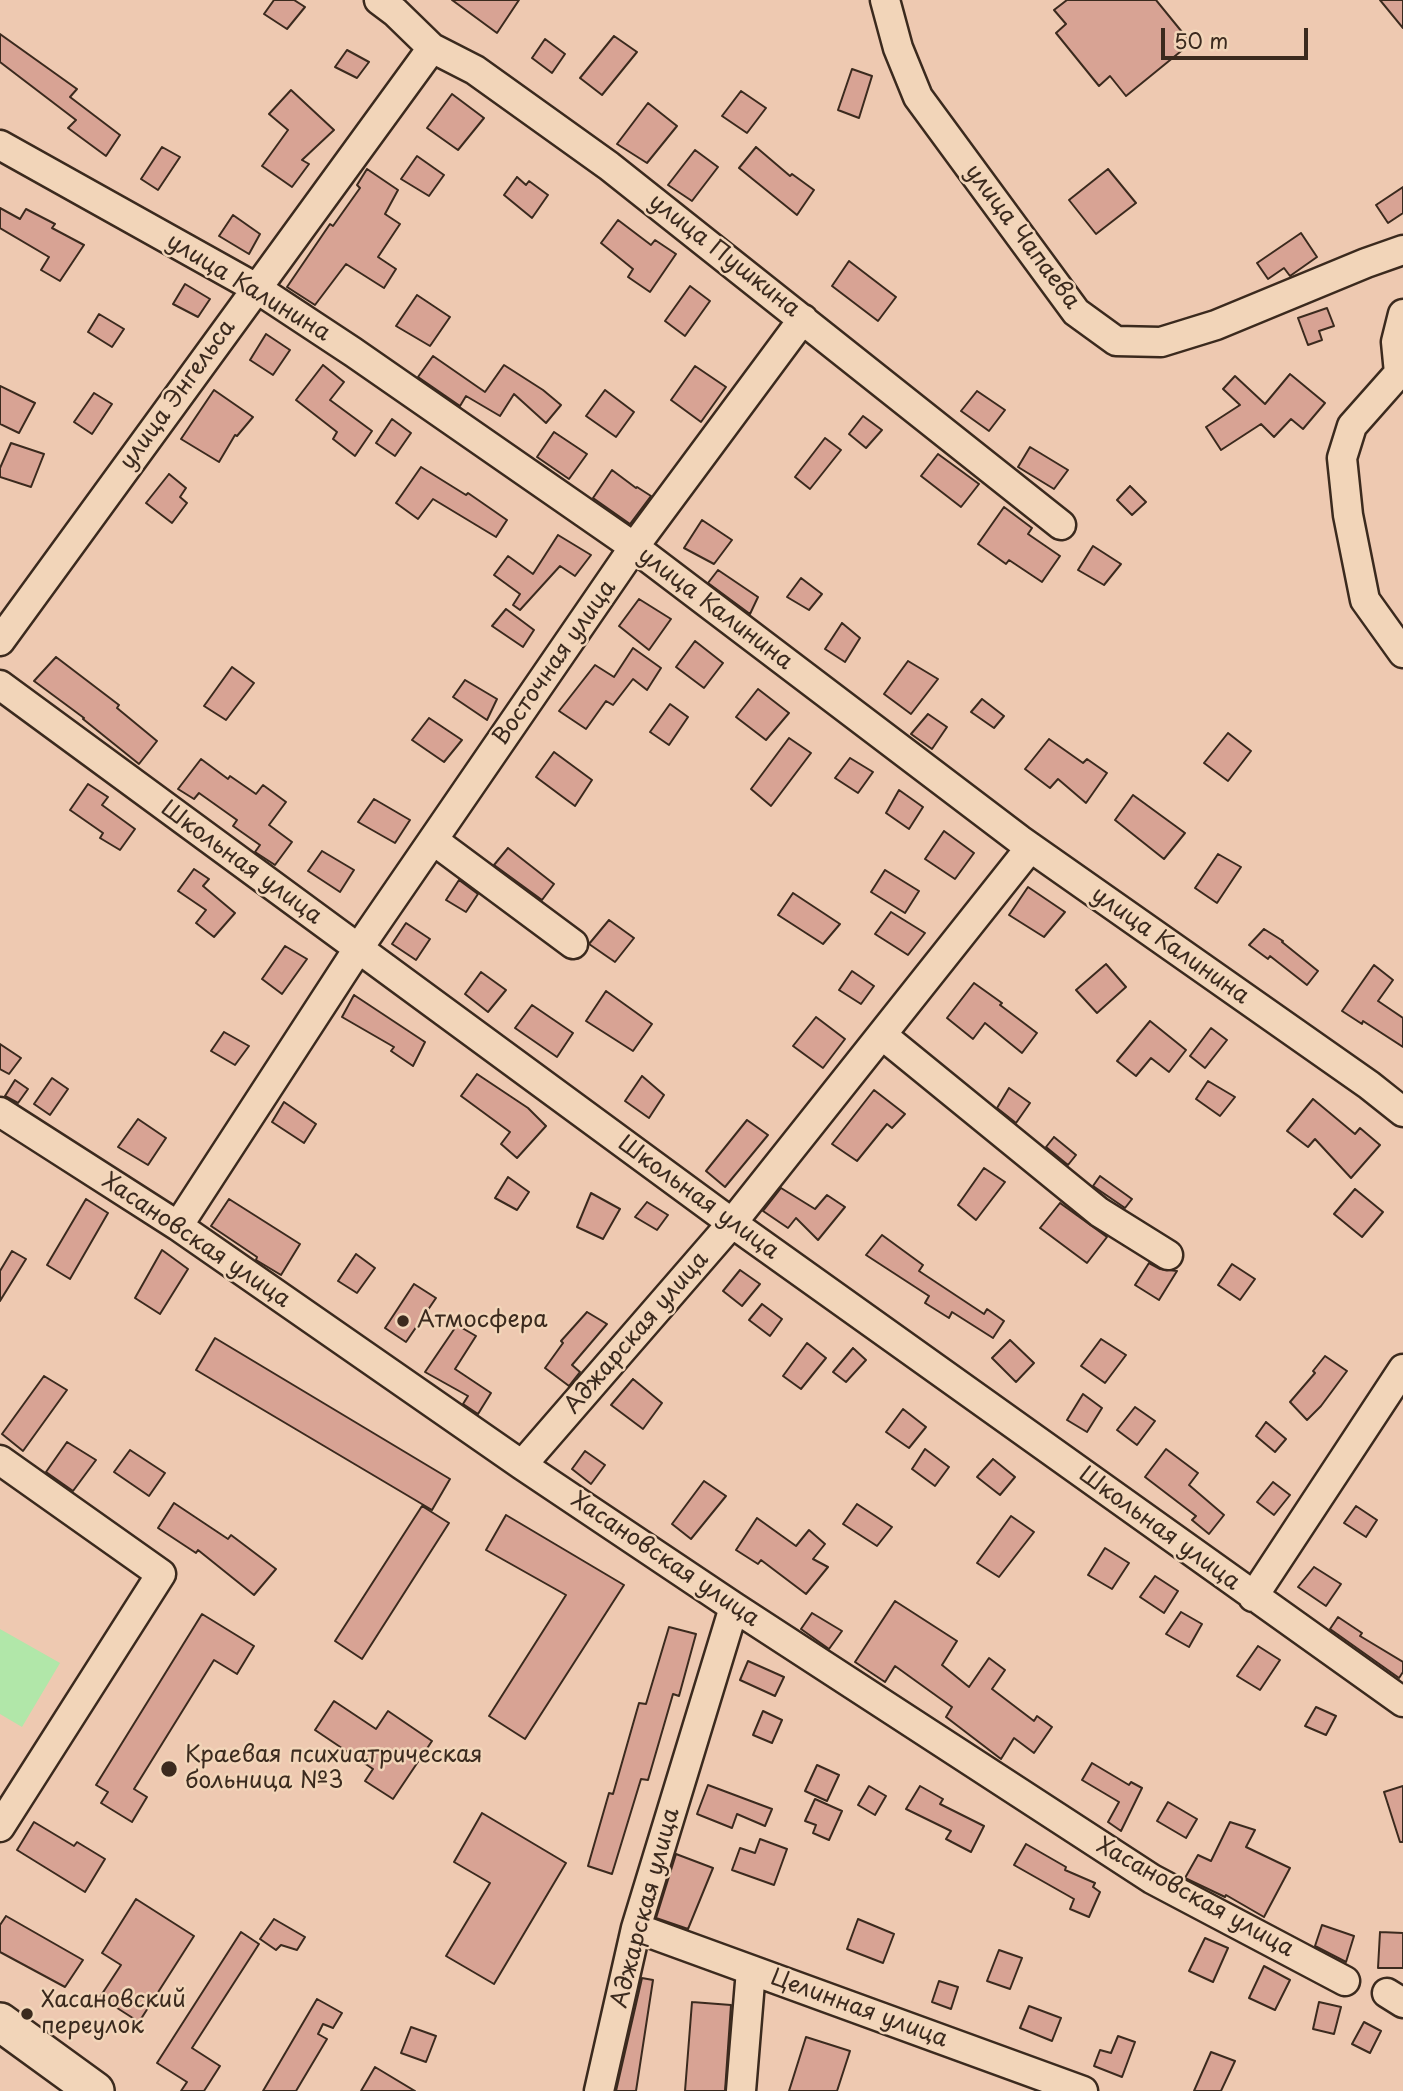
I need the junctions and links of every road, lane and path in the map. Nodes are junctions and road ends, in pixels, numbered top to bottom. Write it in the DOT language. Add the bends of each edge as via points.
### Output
graph roads {
  1 [pos="885,0"];
  2 [pos="392,4"];
  3 [pos="432,48"];
  4 [pos="0,145"];
  5 [pos="1403,250"];
  6 [pos="256,288"];
  7 [pos="1403,314"];
  8 [pos="803,319"];
  9 [pos="1401,373"];
  10 [pos="1061,525"];
  11 [pos="634,547"];
  12 [pos="0,641"];
  13 [pos="1403,653"];
  14 [pos="0,685"];
  15 [pos="433,840"];
  16 [pos="1030,848"];
  17 [pos="573,944"];
  18 [pos="358,949"];
  19 [pos="882,1035"];
  20 [pos="0,1112"];
  21 [pos="1403,1112"];
  22 [pos="732,1223"];
  23 [pos="178,1226"];
  24 [pos="1168,1255"];
  25 [pos="1403,1369"];
  26 [pos="0,1460"];
  27 [pos="522,1465"];
  28 [pos="1253,1597"];
  29 [pos="734,1607"];
  30 [pos="1403,1702"];
  31 [pos="0,1827"];
  32 [pos="636,1928"];
  33 [pos="751,1970"];
  34 [pos="1345,1981"];
  35 [pos="0,2022"];
  36 [pos="95,2091"];
  37 [pos="599,2091"];
  38 [pos="741,2091"];
  39 [pos="1083,2091"];
  1 -- 5 [label="street, улица Чапаева" via="918,97 1076,312 1116,341 1161,342 1216,325"];
  2 -- 3 [label="street, улица Пушкина"];
  3 -- 6 [label="street, улица Энгельса"];
  3 -- 8 [label="street, улица Пушкина" via="475,70 609,166"];
  4 -- 6 [label="street, улица Калинина"];
  6 -- 11 [label="street, улица Калинина"];
  6 -- 12 [label="street, улица Энгельса"];
  7 -- 9 [label="street" via="1396,342"];
  8 -- 10 [label="street, улица Пушкина"];
  8 -- 11 [label="street, Восточная улица"];
  9 -- 13 [label="street" via="1352,426 1342,458 1365,600"];
  11 -- 15 [label="street, Восточная улица"];
  11 -- 16 [label="street, улица Калинина"];
  14 -- 18 [label="street, Школьная улица"];
  15 -- 17 [label="street"];
  15 -- 18 [label="street, Восточная улица"];
  16 -- 19 [label="street, Аджарская улица"];
  16 -- 21 [label="street, улица Калинина"];
  18 -- 22 [label="street, Школьная улица"];
  18 -- 23 [label="street, Восточная улица"];
  19 -- 22 [label="street, Аджарская улица"];
  19 -- 24 [label="street" via="1098,1212"];
  20 -- 23 [label="street, Хасановская улица"];
  22 -- 27 [label="street, Аджарская улица"];
  22 -- 28 [label="street, Школьная улица"];
  23 -- 27 [label="street, Хасановская улица"];
  25 -- 28 [label="street"];
  26 -- 31 [label="street" via="161,1574"];
  27 -- 29 [label="street, Хасановская улица"];
  28 -- 30 [label="street, Школьная улица"];
  29 -- 32 [label="street, Аджарская улица"];
  29 -- 34 [label="street, Хасановская улица" via="1152,1880"];
  32 -- 33 [label="street, Целинная улица"];
  32 -- 37 [label="street, Аджарская улица"];
  33 -- 38 [label="street"];
  33 -- 39 [label="street, Целинная улица"];
  35 -- 36 [label="main road"];
}
